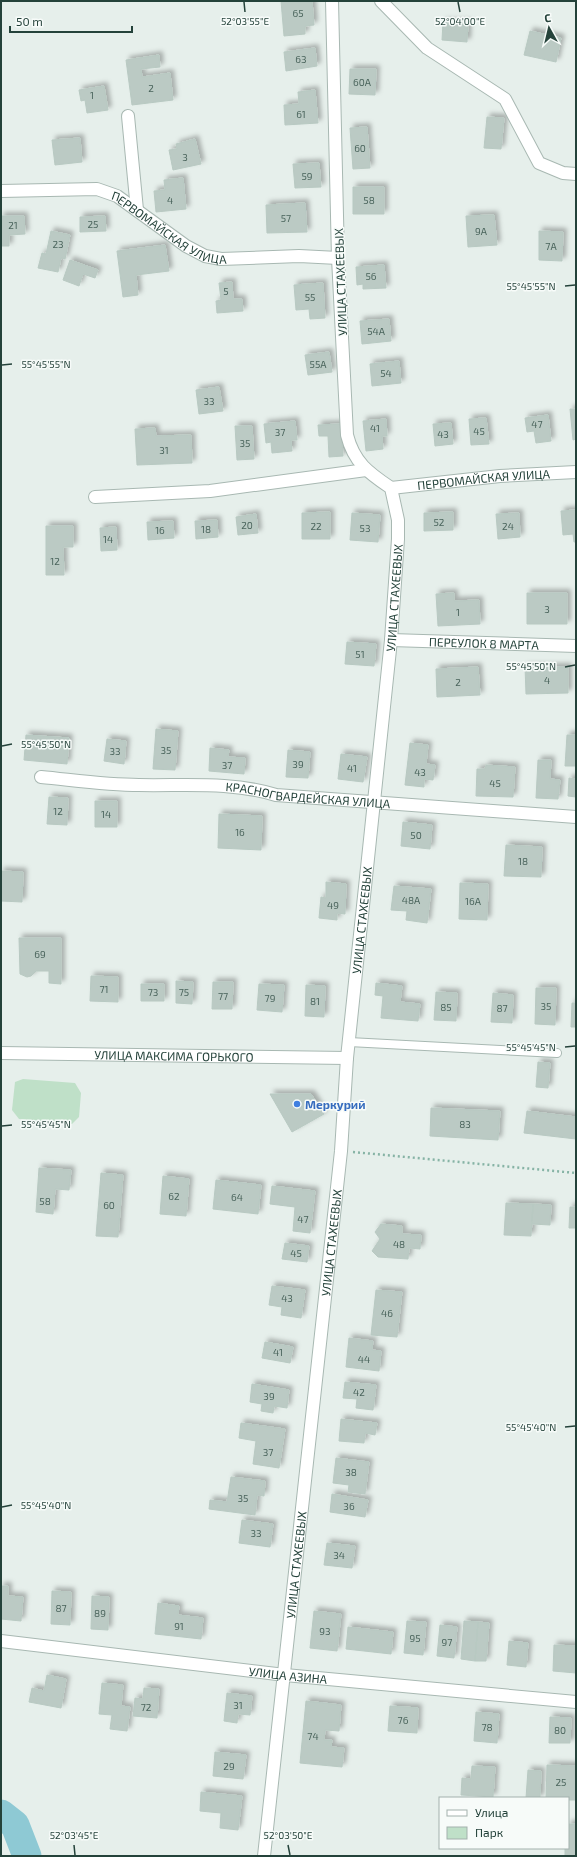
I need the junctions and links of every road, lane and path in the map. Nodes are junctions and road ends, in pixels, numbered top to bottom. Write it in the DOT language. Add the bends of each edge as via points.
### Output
graph roads {
  1 [pos="332,1"];
  2 [pos="381,1"];
  3 [pos="128,116"];
  4 [pos="576,174"];
  5 [pos="1,191"];
  6 [pos="137,210"];
  7 [pos="338,258"];
  8 [pos="366,470"];
  9 [pos="576,472"];
  10 [pos="391,488"];
  11 [pos="95,497"];
  12 [pos="391,640"];
  13 [pos="576,646"];
  14 [pos="41,777"];
  15 [pos="375,802"];
  16 [pos="576,817"];
  17 [pos="349,1042"];
  18 [pos="1,1053"];
  19 [pos="557,1053"];
  20 [pos="347,1058"];
  21 [pos="341,1151"];
  22 [pos="576,1173"];
  23 [pos="1,1641"];
  24 [pos="285,1675"];
  25 [pos="576,1702"];
  26 [pos="264,1856"];
  1 -- 7 [label="street, УЛИЦА СТАХЕЕВЫХ"];
  2 -- 4 [label="street" via="427,48 505,99 539,164 563,173"];
  3 -- 6 [label="street"];
  5 -- 6 [label="street, ПЕРВОМАЙСКАЯ УЛИЦА" via="97,189 117,196"];
  6 -- 7 [label="street, ПЕРВОМАЙСКАЯ УЛИЦА" via="186,246 205,256 220,259 299,256"];
  7 -- 8 [label="street, УЛИЦА СТАХЕЕВЫХ" via="347,436 356,459"];
  8 -- 10 [label="street, УЛИЦА СТАХЕЕВЫХ"];
  8 -- 11 [label="street" via="210,491"];
  9 -- 10 [label="street, ПЕРВОМАЙСКАЯ УЛИЦА" via="500,476"];
  10 -- 12 [label="street, УЛИЦА СТАХЕЕВЫХ" via="398,520 398,539"];
  12 -- 13 [label="street, ПЕРЕУЛОК 8 МАРТА"];
  12 -- 15 [label="street, УЛИЦА СТАХЕЕВЫХ"];
  14 -- 15 [label="street, КРАСНОГВАРДЕЙСКАЯ УЛИЦА" via="137,786 208,785 254,788 276,795"];
  15 -- 16 [label="street, КРАСНОГВАРДЕЙСКАЯ УЛИЦА"];
  15 -- 17 [label="street, УЛИЦА СТАХЕЕВЫХ"];
  17 -- 19 [label="lane"];
  17 -- 20 [label="street, УЛИЦА СТАХЕЕВЫХ"];
  18 -- 20 [label="street, УЛИЦА МАКСИМА ГОРЬКОГО"];
  20 -- 21 [label="street, УЛИЦА СТАХЕЕВЫХ"];
  21 -- 22 [label="path"];
  21 -- 24 [label="street, УЛИЦА СТАХЕЕВЫХ"];
  23 -- 24 [label="street, УЛИЦА АЗИНА"];
  24 -- 25 [label="street, УЛИЦА АЗИНА"];
  24 -- 26 [label="street, УЛИЦА СТАХЕЕВЫХ"];
}
